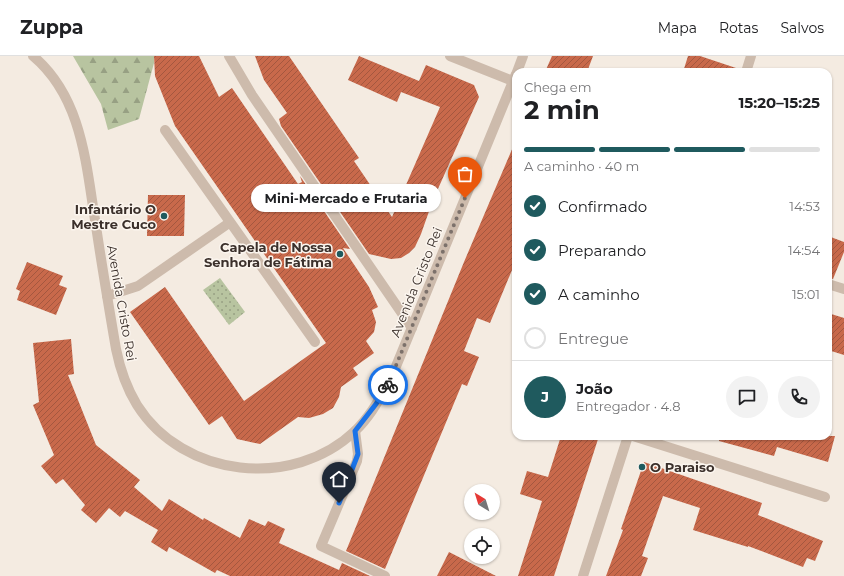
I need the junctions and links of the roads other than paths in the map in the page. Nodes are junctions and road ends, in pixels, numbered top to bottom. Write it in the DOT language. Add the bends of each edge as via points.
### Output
graph roads {
  1 [pos="33,56"];
  2 [pos="229,56"];
  3 [pos="450,56"];
  4 [pos="523,56"];
  5 [pos="751,56"];
  6 [pos="518,68"];
  7 [pos="747,68"];
  8 [pos="512,75"];
  9 [pos="512,83"];
  10 [pos="165,130"];
  11 [pos="229,223"];
  12 [pos="832,285"];
  13 [pos="844,289"];
  14 [pos="107,296"];
  15 [pos="412,328"];
  16 [pos="315,342"];
  17 [pos="355,431"];
  18 [pos="627,440"];
  19 [pos="646,440"];
  20 [pos="825,497"];
  21 [pos="385,576"];
  22 [pos="583,576"];
  1 -- 14 [label="street, Avenida Cristo Rei" via="51,74 62,91 79,128"];
  2 -- 15 [label="street" via="252,95"];
  3 -- 8 [label="street"];
  4 -- 6 [label="street, Avenida Cristo Rei"];
  5 -- 7 [label="street"];
  9 -- 15 [label="street, Avenida Cristo Rei"];
  10 -- 11 [label="street"];
  11 -- 14 [label="street" via="138,286"];
  11 -- 16 [label="street"];
  12 -- 13 [label="street"];
  14 -- 17 [label="street, Avenida Cristo Rei" via="118,362 128,388 150,422 182,448 201,458 234,467 282,467 320,454 339,444"];
  15 -- 17 [label="street, Avenida Cristo Rei" via="390,381"];
  17 -- 21 [label="street" via="357,461 321,546"];
  18 -- 22 [label="street"];
  19 -- 20 [label="street"];
}
